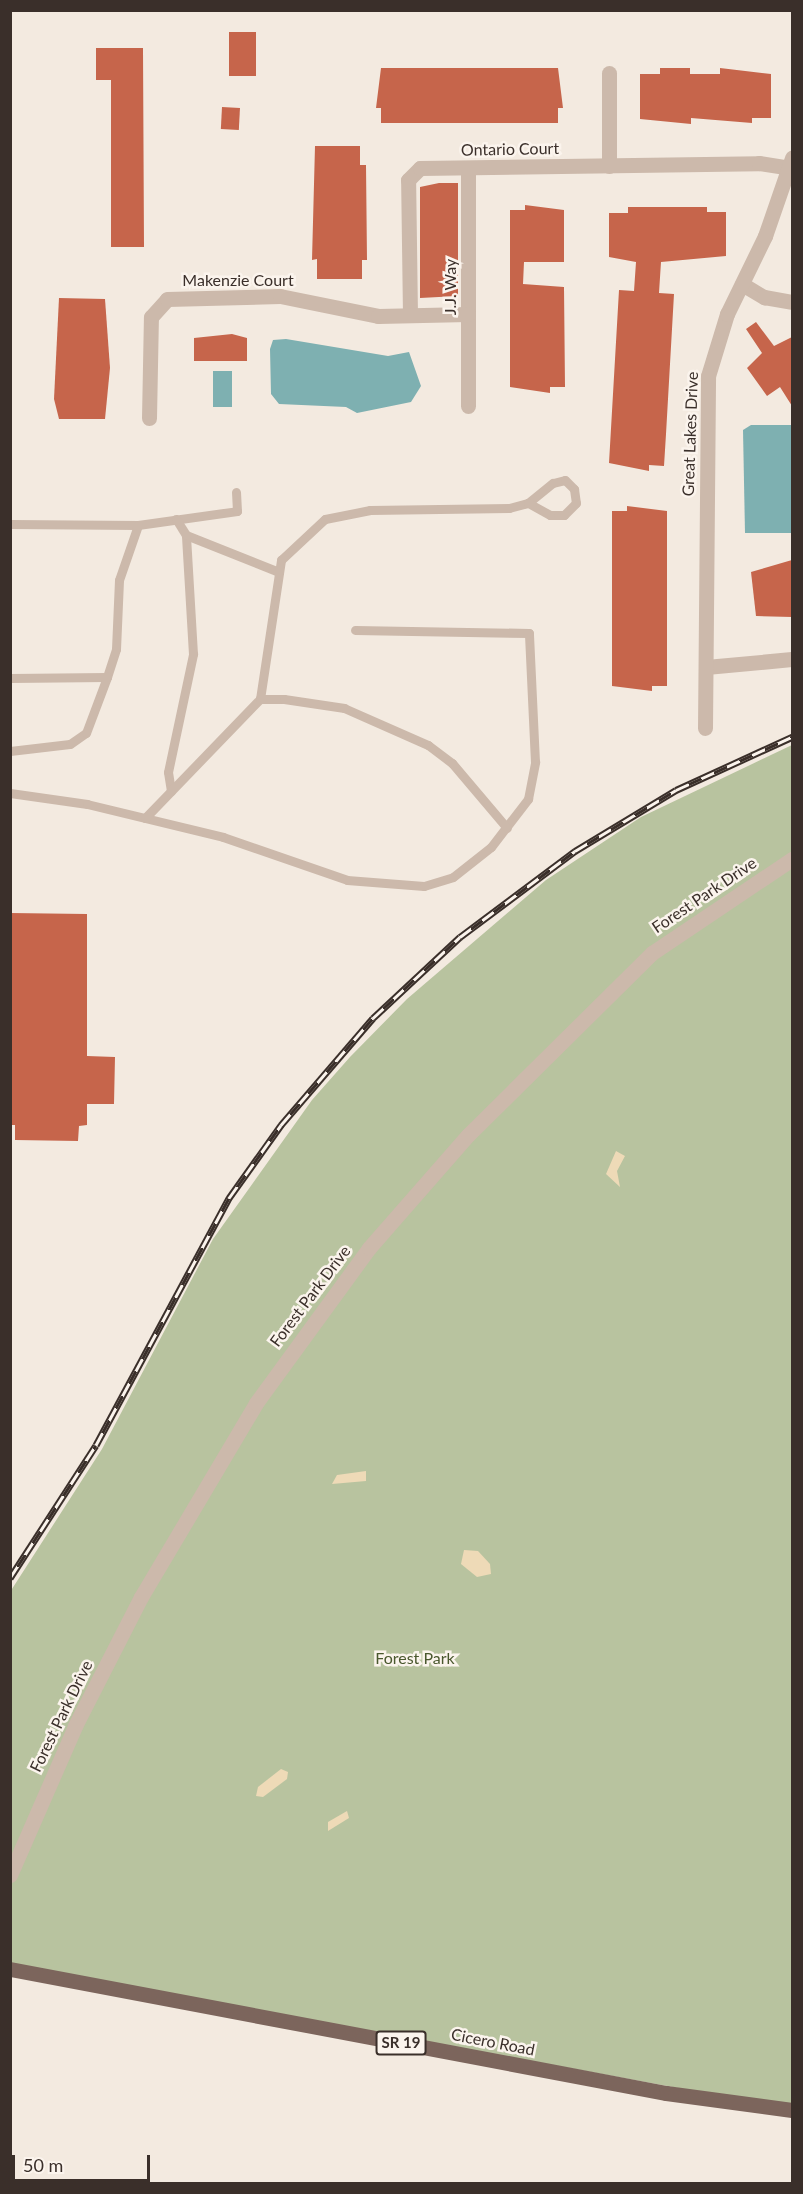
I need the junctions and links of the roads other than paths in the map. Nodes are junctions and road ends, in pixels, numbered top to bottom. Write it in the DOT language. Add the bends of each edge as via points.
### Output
graph roads {
  1 [pos="609,73"];
  2 [pos="791,163"];
  3 [pos="609,166"];
  4 [pos="468,168"];
  5 [pos="742,284"];
  6 [pos="792,302"];
  7 [pos="468,314"];
  8 [pos="410,315"];
  9 [pos="468,406"];
  10 [pos="149,418"];
  11 [pos="236,492"];
  12 [pos="528,503"];
  13 [pos="176,519"];
  14 [pos="10,524"];
  15 [pos="138,525"];
  16 [pos="186,535"];
  17 [pos="279,572"];
  18 [pos="355,630"];
  19 [pos="792,659"];
  20 [pos="706,667"];
  21 [pos="107,676"];
  22 [pos="10,678"];
  23 [pos="260,699"];
  24 [pos="705,728"];
  25 [pos="10,751"];
  26 [pos="171,791"];
  27 [pos="10,793"];
  28 [pos="145,818"];
  29 [pos="507,828"];
  30 [pos="792,859"];
  31 [pos="10,1875"];
  32 [pos="10,1969"];
  33 [pos="792,2110"];
  1 -- 3 [label="street"];
  2 -- 3 [label="street, Ontario Court"];
  2 -- 5 [label="street, Great Lakes Drive"];
  3 -- 4 [label="street, Ontario Court"];
  4 -- 7 [label="street, J.J. Way"];
  4 -- 8 [label="street, Ontario Court" via="411,172"];
  5 -- 6 [label="street" via="764,297"];
  5 -- 20 [label="street, Great Lakes Drive" via="708,376"];
  7 -- 8 [label="street, Makenzie Court"];
  7 -- 9 [label="street, J.J. Way"];
  8 -- 10 [label="street, Makenzie Court" via="355,314 280,296 167,299 151,317"];
  11 -- 13 [label="lane" via="237,511"];
  12 -- 12 [label="lane" via="553,483 565,480 574,489 576,502 564,515 550,515"];
  12 -- 17 [label="lane" via="509,508 370,510 325,519 281,560"];
  13 -- 15 [label="lane"];
  13 -- 16 [label="lane"];
  14 -- 15 [label="lane"];
  15 -- 21 [label="lane" via="119,580 116,649"];
  16 -- 17 [label="lane"];
  16 -- 26 [label="lane" via="193,654 168,772"];
  17 -- 23 [label="lane"];
  18 -- 29 [label="lane" via="529,633 535,762 528,799"];
  19 -- 20 [label="street"];
  20 -- 24 [label="street, Great Lakes Drive"];
  21 -- 22 [label="lane"];
  21 -- 25 [label="lane" via="86,733 70,744"];
  23 -- 26 [label="lane"];
  23 -- 29 [label="lane" via="344,708 428,746 452,764"];
  26 -- 28 [label="lane"];
  27 -- 28 [label="lane"];
  28 -- 29 [label="lane" via="224,837 347,880 394,886 424,886 453,877"];
  30 -- 31 [label="street, Forest Park Drive" via="702,914 652,953 468,1135 362,1257 256,1403 141,1597 75,1726"];
  32 -- 33 [label="main road, Cicero Road / SR 19" via="666,2093"];
}
